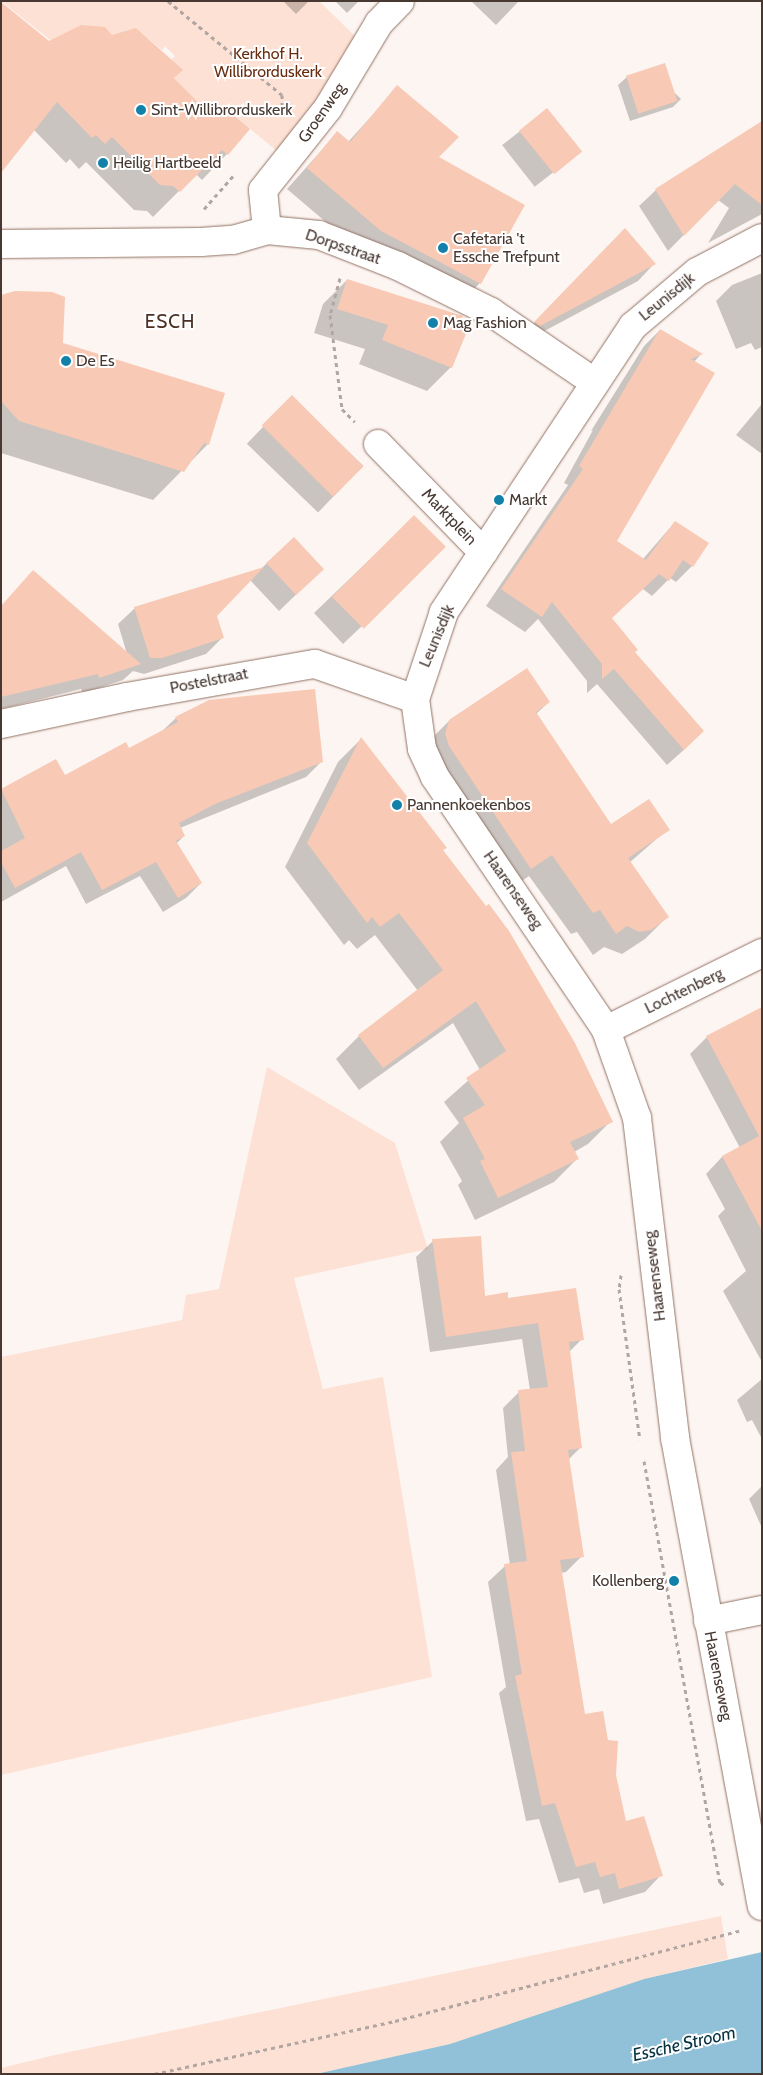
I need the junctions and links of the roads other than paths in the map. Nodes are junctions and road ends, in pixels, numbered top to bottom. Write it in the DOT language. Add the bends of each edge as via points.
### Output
graph roads {
  1 [pos="400,1"];
  2 [pos="267,230"];
  3 [pos="762,238"];
  4 [pos="1,244"];
  5 [pos="594,382"];
  6 [pos="378,444"];
  7 [pos="483,552"];
  8 [pos="415,699"];
  9 [pos="1,724"];
  10 [pos="762,953"];
  11 [pos="606,1030"];
  12 [pos="762,1610"];
  13 [pos="708,1621"];
  14 [pos="762,1906"];
  1 -- 2 [label="street, Groenweg" via="379,23 328,108 262,190"];
  2 -- 4 [label="street, Dorpsstraat" via="233,240 201,242"];
  2 -- 5 [label="street, Dorpsstraat" via="319,235 398,266 490,312"];
  3 -- 5 [label="street, Leunisdijk" via="697,272 651,308 632,326"];
  5 -- 7 [label="street, Marktplein"];
  6 -- 7 [label="street, Marktplein"];
  7 -- 8 [label="street, Leunisdijk" via="444,612"];
  8 -- 9 [label="street, Postelstraat" via="315,664 136,695"];
  8 -- 11 [label="street, Haarenseweg" via="422,749 435,777"];
  10 -- 11 [label="street, Lochtenberg"];
  11 -- 13 [label="street, Haarenseweg" via="637,1118 675,1438"];
  12 -- 13 [label="street"];
  13 -- 14 [label="street, Haarenseweg"];
}
